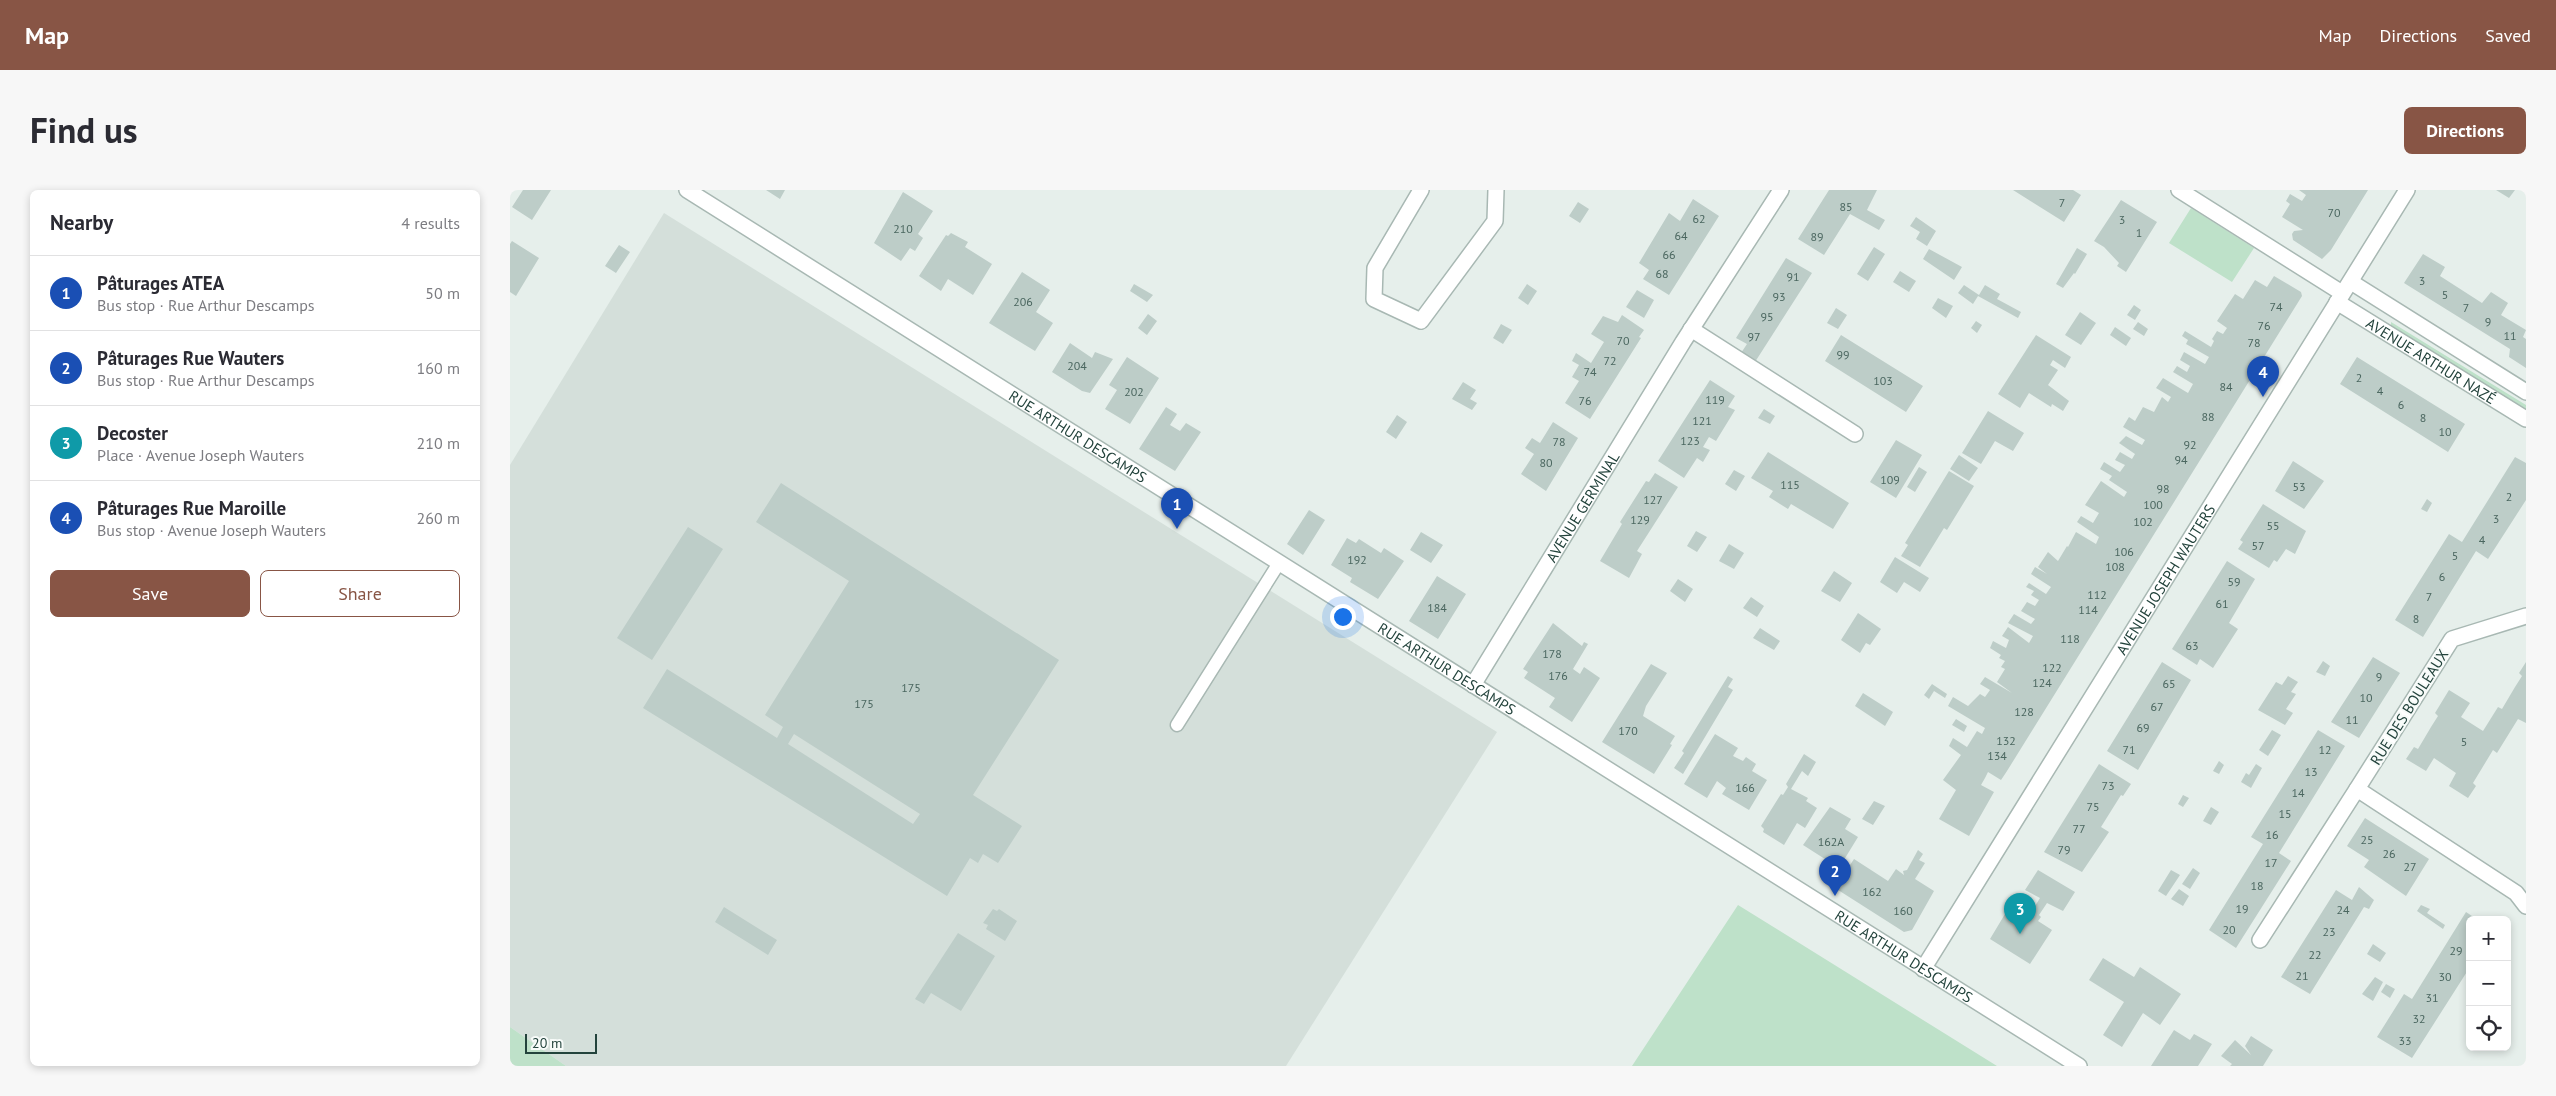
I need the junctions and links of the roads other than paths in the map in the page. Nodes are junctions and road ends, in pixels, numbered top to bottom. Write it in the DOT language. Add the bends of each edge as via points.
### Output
graph roads {
  1 [pos="687,190"];
  2 [pos="1421,190"];
  3 [pos="1496,190"];
  4 [pos="1781,190"];
  5 [pos="2180,190"];
  6 [pos="2408,190"];
  7 [pos="2343,292"];
  8 [pos="1691,329"];
  9 [pos="2526,392"];
  10 [pos="2526,419"];
  11 [pos="1855,434"];
  12 [pos="1279,563"];
  13 [pos="2526,616"];
  14 [pos="1473,685"];
  15 [pos="1177,725"];
  16 [pos="2357,789"];
  17 [pos="2526,906"];
  18 [pos="2260,940"];
  19 [pos="1923,969"];
  20 [pos="2078,1066"];
  1 -- 12 [label="street, RUE ARTHUR DESCAMPS"];
  2 -- 3 [label="street" via="1375,268 1374,299 1421,322 1495,220"];
  4 -- 8 [label="street, AVENUE GERMINAL"];
  5 -- 7 [label="street"];
  6 -- 7 [label="street, AVENUE JOSEPH WAUTERS"];
  7 -- 9 [label="street, AVENUE ARTHUR NAZÉ"];
  7 -- 10 [label="street, AVENUE ARTHUR NAZÉ"];
  7 -- 19 [label="street, AVENUE JOSEPH WAUTERS"];
  8 -- 11 [label="street"];
  8 -- 14 [label="street, AVENUE GERMINAL"];
  12 -- 14 [label="street, RUE ARTHUR DESCAMPS"];
  12 -- 15 [label="lane"];
  13 -- 16 [label="street, RUE DES BOULEAUX" via="2452,640"];
  14 -- 19 [label="street, RUE ARTHUR DESCAMPS"];
  16 -- 17 [label="street" via="2516,893"];
  16 -- 18 [label="street, RUE DES BOULEAUX"];
  19 -- 20 [label="street, RUE ARTHUR DESCAMPS"];
}
